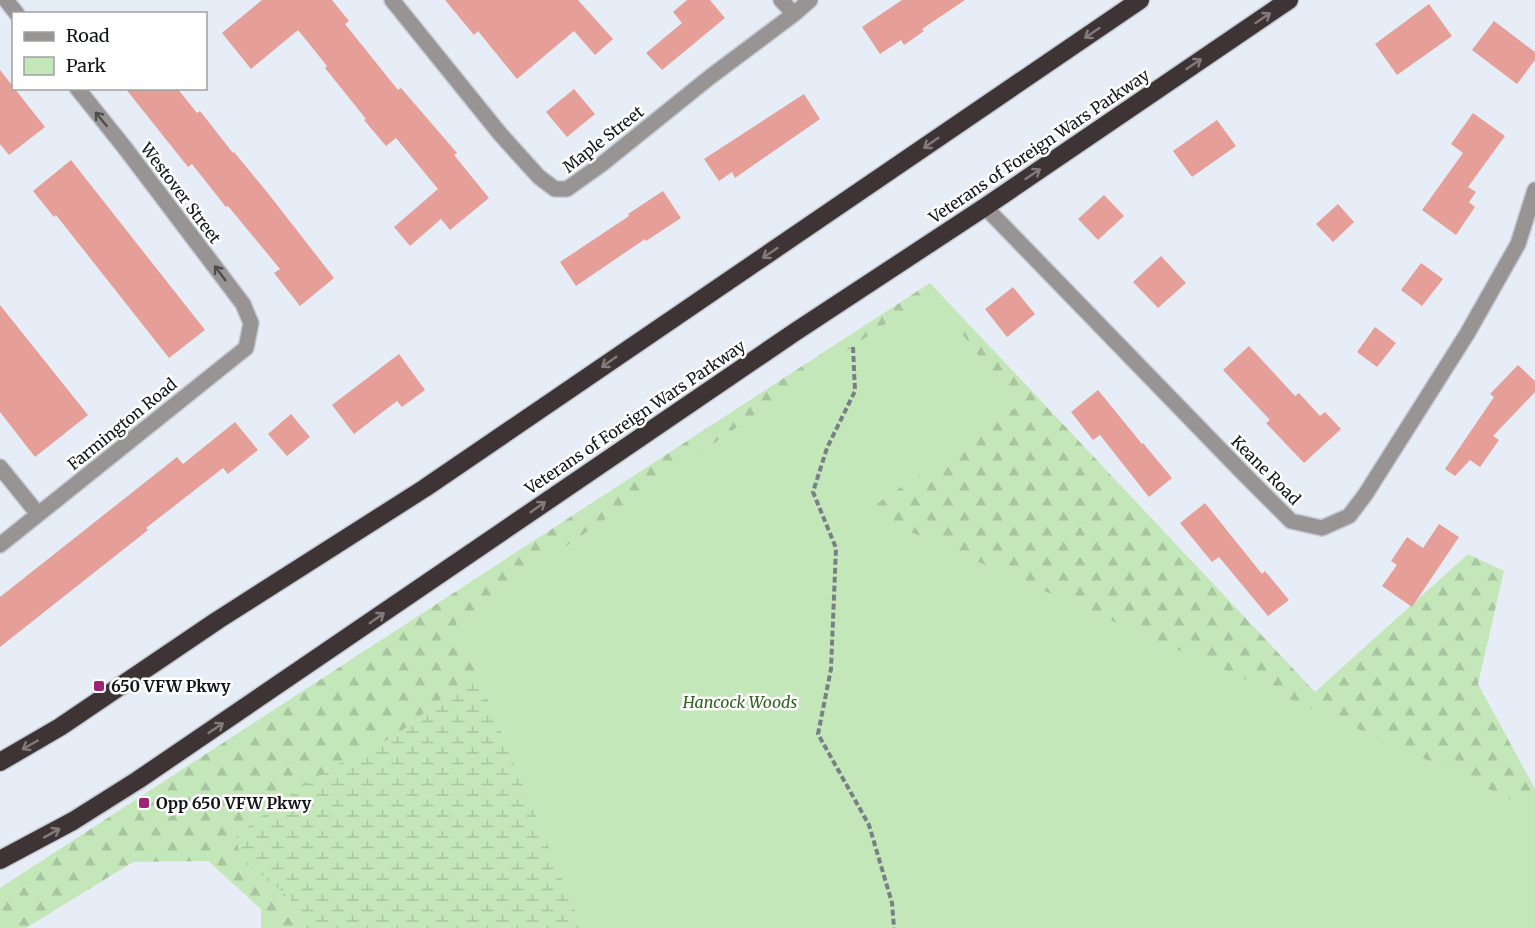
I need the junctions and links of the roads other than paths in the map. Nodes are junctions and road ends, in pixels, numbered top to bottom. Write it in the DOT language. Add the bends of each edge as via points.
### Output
graph roads {
  1 [pos="6,0"];
  2 [pos="392,0"];
  3 [pos="781,0"];
  4 [pos="810,0"];
  5 [pos="1140,0"];
  6 [pos="1289,0"];
  7 [pos="15,12"];
  8 [pos="794,14"];
  9 [pos="79,90"];
  10 [pos="1535,190"];
  11 [pos="985,207"];
  12 [pos="251,323"];
  13 [pos="0,467"];
  14 [pos="38,514"];
  15 [pos="0,545"];
  16 [pos="0,762"];
  17 [pos="0,860"];
  1 -- 7 [label="street"];
  2 -- 8 [label="street, Maple Street" via="501,135 538,177 555,189 567,189 602,164"];
  3 -- 8 [label="street"];
  4 -- 8 [label="street, Maple Street"];
  5 -- 16 [label="highway, one-way" via="434,482"];
  11 -- 6 [label="highway, Veterans of Foreign Wars Parkway, one-way"];
  12 -- 9 [label="street, Westover Street, one-way" via="243,304"];
  10 -- 11 [label="street, Keane Road" via="1518,244 1467,334 1349,516 1322,528 1291,521"];
  17 -- 11 [label="highway, Veterans of Foreign Wars Parkway, one-way" via="53,833 138,780"];
  12 -- 14 [label="street, Farmington Road" via="246,348"];
  13 -- 14 [label="street"];
  14 -- 15 [label="street, Farmington Road"];
}
